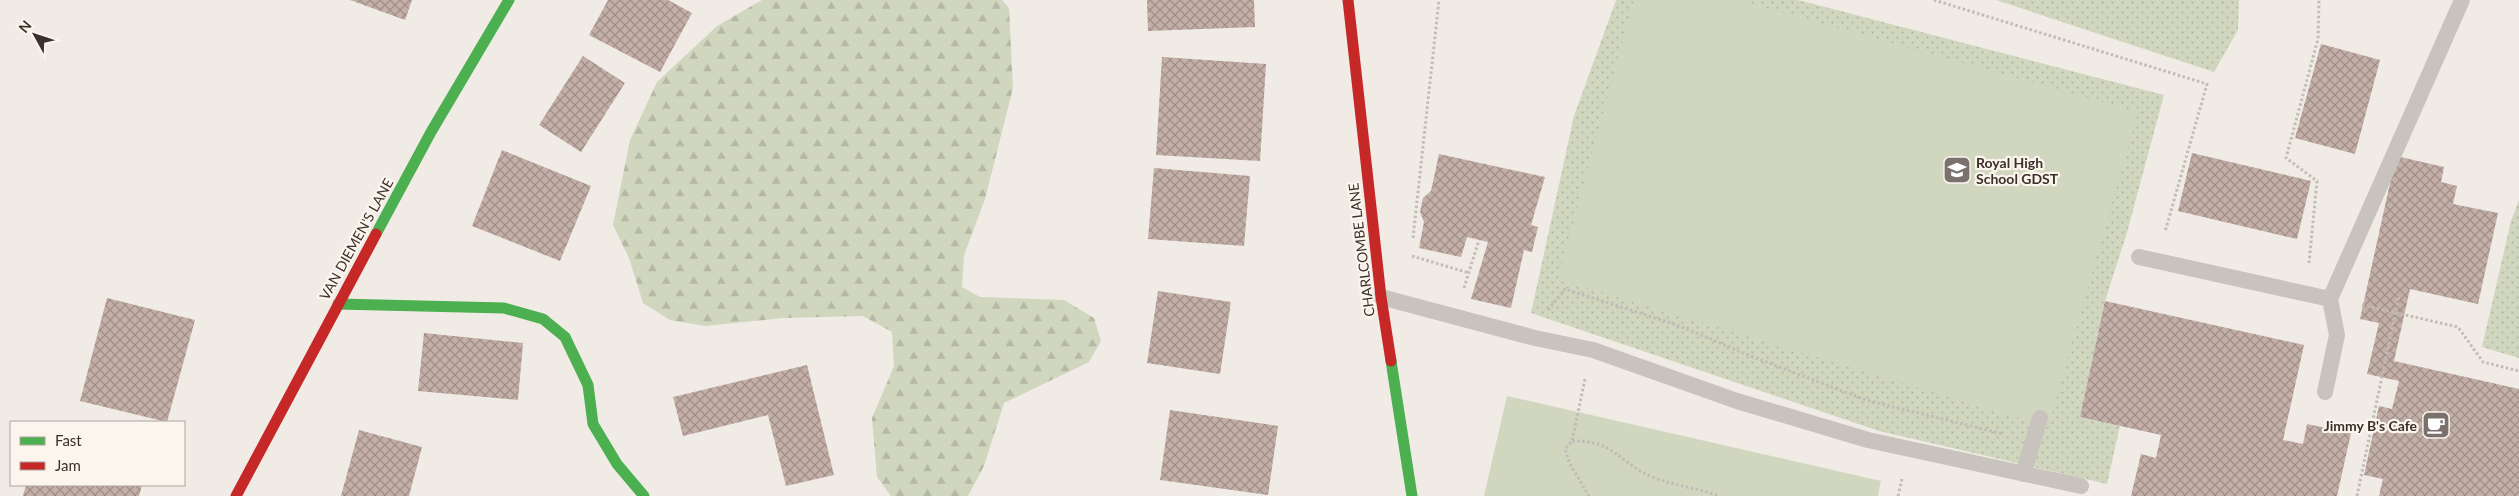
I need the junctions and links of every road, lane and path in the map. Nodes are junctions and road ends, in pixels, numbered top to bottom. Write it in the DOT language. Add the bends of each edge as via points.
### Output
graph roads {
  1 [pos="509,0"];
  2 [pos="1348,0"];
  3 [pos="1438,0"];
  4 [pos="1934,0"];
  5 [pos="2319,0"];
  6 [pos="2462,0"];
  7 [pos="1478,240"];
  8 [pos="2139,257"];
  9 [pos="2157,262"];
  10 [pos="1469,273"];
  11 [pos="2306,293"];
  12 [pos="2399,295"];
  13 [pos="1381,297"];
  14 [pos="2330,299"];
  15 [pos="338,304"];
  16 [pos="2357,304"];
  17 [pos="2395,313"];
  18 [pos="1545,314"];
  19 [pos="1456,318"];
  20 [pos="1587,370"];
  21 [pos="2519,371"];
  22 [pos="2325,392"];
  23 [pos="2040,418"];
  24 [pos="1572,441"];
  25 [pos="2032,444"];
  26 [pos="2023,474"];
  27 [pos="2081,486"];
  28 [pos="236,496"];
  29 [pos="644,496"];
  30 [pos="1412,496"];
  31 [pos="1589,496"];
  32 [pos="1719,496"];
  33 [pos="2357,496"];
  1 -- 15 [label="street, VAN DIEMEN'S LANE" via="431,132"];
  2 -- 13 [label="street, CHARLCOMBE LANE"];
  3 -- 10 [label="path" via="1411,256"];
  4 -- 9 [label="path" via="2207,84"];
  5 -- 11 [label="path" via="2318,39 2286,158 2317,181"];
  6 -- 14 [label="lane"];
  7 -- 10 [label="path"];
  8 -- 9 [label="lane"];
  9 -- 11 [label="lane"];
  10 -- 19 [label="path"];
  11 -- 14 [label="lane"];
  12 -- 17 [label="path"];
  13 -- 19 [label="lane"];
  13 -- 30 [label="street, CHARLCOMBE LANE"];
  14 -- 22 [label="lane" via="2337,335"];
  15 -- 28 [label="street, VAN DIEMEN'S LANE"];
  15 -- 29 [label="street" via="504,308 544,319 565,337 588,385 593,424 617,464"];
  16 -- 17 [label="path"];
  17 -- 21 [label="path" via="2458,327 2483,362"];
  17 -- 33 [label="path"];
  18 -- 25 [label="path" via="1565,289 1677,325 1753,358 1866,400 1993,430"];
  19 -- 26 [label="lane" via="1593,350 1737,401 1868,440"];
  20 -- 24 [label="path"];
  23 -- 25 [label="lane"];
  24 -- 31 [label="path" via="1565,449"];
  24 -- 32 [label="path" via="1590,441 1611,449 1654,478"];
  25 -- 26 [label="lane"];
  26 -- 27 [label="lane"];
}
